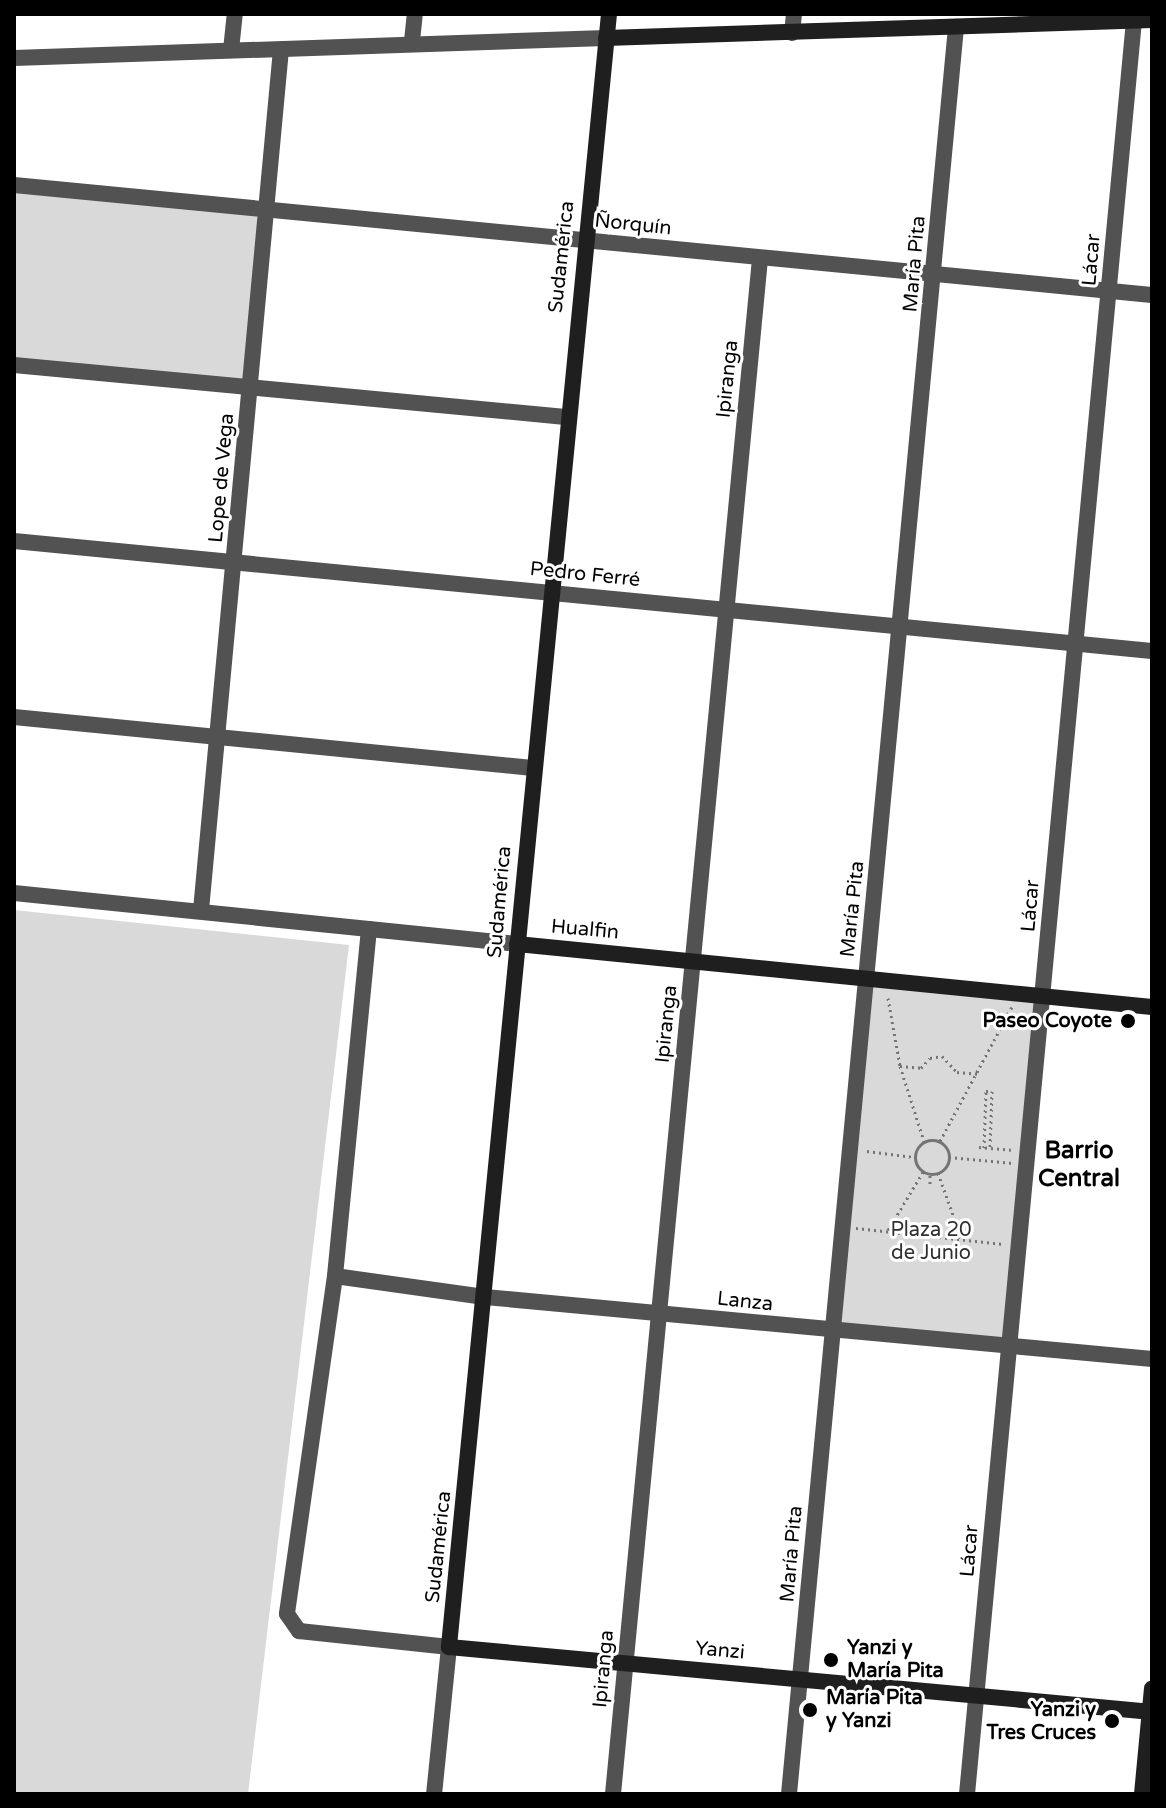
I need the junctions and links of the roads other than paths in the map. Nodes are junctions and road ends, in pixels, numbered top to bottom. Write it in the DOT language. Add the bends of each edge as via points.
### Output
graph roads {
  1 [pos="235,14"];
  2 [pos="415,14"];
  3 [pos="609,14"];
  4 [pos="794,14"];
  5 [pos="1019,18"];
  6 [pos="1152,20"];
  7 [pos="1134,21"];
  8 [pos="956,27"];
  9 [pos="792,33"];
  10 [pos="606,38"];
  11 [pos="412,41"];
  12 [pos="231,50"];
  13 [pos="281,50"];
  14 [pos="14,58"];
  15 [pos="14,185"];
  16 [pos="268,209"];
  17 [pos="583,240"];
  18 [pos="760,259"];
  19 [pos="934,275"];
  20 [pos="1109,291"];
  21 [pos="1152,295"];
  22 [pos="14,365"];
  23 [pos="250,389"];
  24 [pos="566,417"];
  25 [pos="14,541"];
  26 [pos="234,563"];
  27 [pos="549,590"];
  28 [pos="725,610"];
  29 [pos="901,625"];
  30 [pos="1075,643"];
  31 [pos="1152,651"];
  32 [pos="14,717"];
  33 [pos="218,738"];
  34 [pos="533,768"];
  35 [pos="14,893"];
  36 [pos="201,910"];
  37 [pos="369,929"];
  38 [pos="517,944"];
  39 [pos="694,960"];
  40 [pos="866,979"];
  41 [pos="1043,996"];
  42 [pos="1152,1007"];
  43 [pos="335,1276"];
  44 [pos="485,1297"];
  45 [pos="658,1313"];
  46 [pos="833,1330"];
  47 [pos="1009,1348"];
  48 [pos="1152,1359"];
  49 [pos="449,1647"];
  50 [pos="624,1663"];
  51 [pos="800,1678"];
  52 [pos="1152,1688"];
  53 [pos="977,1695"];
  54 [pos="1151,1712"];
  55 [pos="434,1794"];
  56 [pos="613,1794"];
  57 [pos="789,1794"];
  58 [pos="967,1794"];
  59 [pos="1142,1794"];
  1 -- 12 [label="street"];
  2 -- 11 [label="street"];
  3 -- 10 [label="street, Sudamérica"];
  4 -- 9 [label="street"];
  5 -- 7 [label="street"];
  5 -- 8 [label="street"];
  6 -- 7 [label="street"];
  7 -- 20 [label="street, Lácar"];
  8 -- 9 [label="street"];
  8 -- 19 [label="street, María Pita"];
  9 -- 10 [label="street"];
  10 -- 11 [label="street"];
  10 -- 17 [label="street, Sudamérica"];
  11 -- 13 [label="street"];
  12 -- 13 [label="street"];
  12 -- 14 [label="street"];
  13 -- 16 [label="street, Lope de Vega"];
  15 -- 16 [label="street, Ñorquín"];
  16 -- 17 [label="street, Ñorquín"];
  16 -- 23 [label="street, Lope de Vega"];
  17 -- 18 [label="street, Ñorquín"];
  17 -- 24 [label="street, Sudamérica"];
  18 -- 19 [label="street, Ñorquín"];
  18 -- 28 [label="street, Ipiranga"];
  19 -- 20 [label="street, Ñorquín"];
  19 -- 29 [label="street, María Pita"];
  20 -- 21 [label="street, Ñorquín"];
  20 -- 30 [label="street, Lácar"];
  22 -- 23 [label="street"];
  23 -- 24 [label="street"];
  23 -- 26 [label="street, Lope de Vega"];
  24 -- 27 [label="street, Sudamérica"];
  25 -- 26 [label="street, Pedro Ferré"];
  26 -- 27 [label="street, Pedro Ferré"];
  26 -- 33 [label="street, Lope de Vega"];
  27 -- 28 [label="street, Pedro Ferré"];
  27 -- 34 [label="street, Sudamérica"];
  28 -- 29 [label="street, Pedro Ferré"];
  28 -- 39 [label="street, Ipiranga"];
  29 -- 30 [label="street, Pedro Ferré"];
  29 -- 40 [label="street, María Pita"];
  30 -- 31 [label="street, Pedro Ferré"];
  30 -- 41 [label="street, Lácar"];
  32 -- 33 [label="street"];
  33 -- 34 [label="street"];
  33 -- 36 [label="street, Lope de Vega"];
  34 -- 38 [label="street, Sudamérica"];
  35 -- 36 [label="street, Hualfin"];
  36 -- 37 [label="street, Hualfin"];
  37 -- 38 [label="street, Hualfin"];
  37 -- 43 [label="street"];
  38 -- 39 [label="street, Hualfin"];
  38 -- 44 [label="street, Sudamérica"];
  39 -- 40 [label="street, Hualfin"];
  39 -- 45 [label="street, Ipiranga"];
  40 -- 41 [label="street, Hualfin"];
  40 -- 46 [label="street, María Pita"];
  41 -- 42 [label="street, Hualfin"];
  41 -- 47 [label="street, Lácar"];
  43 -- 44 [label="street, Lanza"];
  43 -- 49 [label="street, Yanzi" via="288,1622 299,1631"];
  44 -- 45 [label="street, Lanza"];
  44 -- 49 [label="street, Sudamérica"];
  45 -- 46 [label="street, Lanza"];
  45 -- 50 [label="street, Ipiranga"];
  46 -- 47 [label="street, Lanza"];
  46 -- 51 [label="street, María Pita"];
  47 -- 48 [label="street, Lanza"];
  47 -- 53 [label="street, Lácar"];
  49 -- 50 [label="street, Yanzi"];
  49 -- 55 [label="street, Sudamérica"];
  50 -- 51 [label="street, Yanzi"];
  50 -- 56 [label="street, Ipiranga"];
  51 -- 53 [label="street, Yanzi"];
  51 -- 57 [label="street, María Pita"];
  52 -- 54 [label="street"];
  53 -- 54 [label="street, Yanzi"];
  53 -- 58 [label="street, Lácar"];
  54 -- 59 [label="street"];
}
